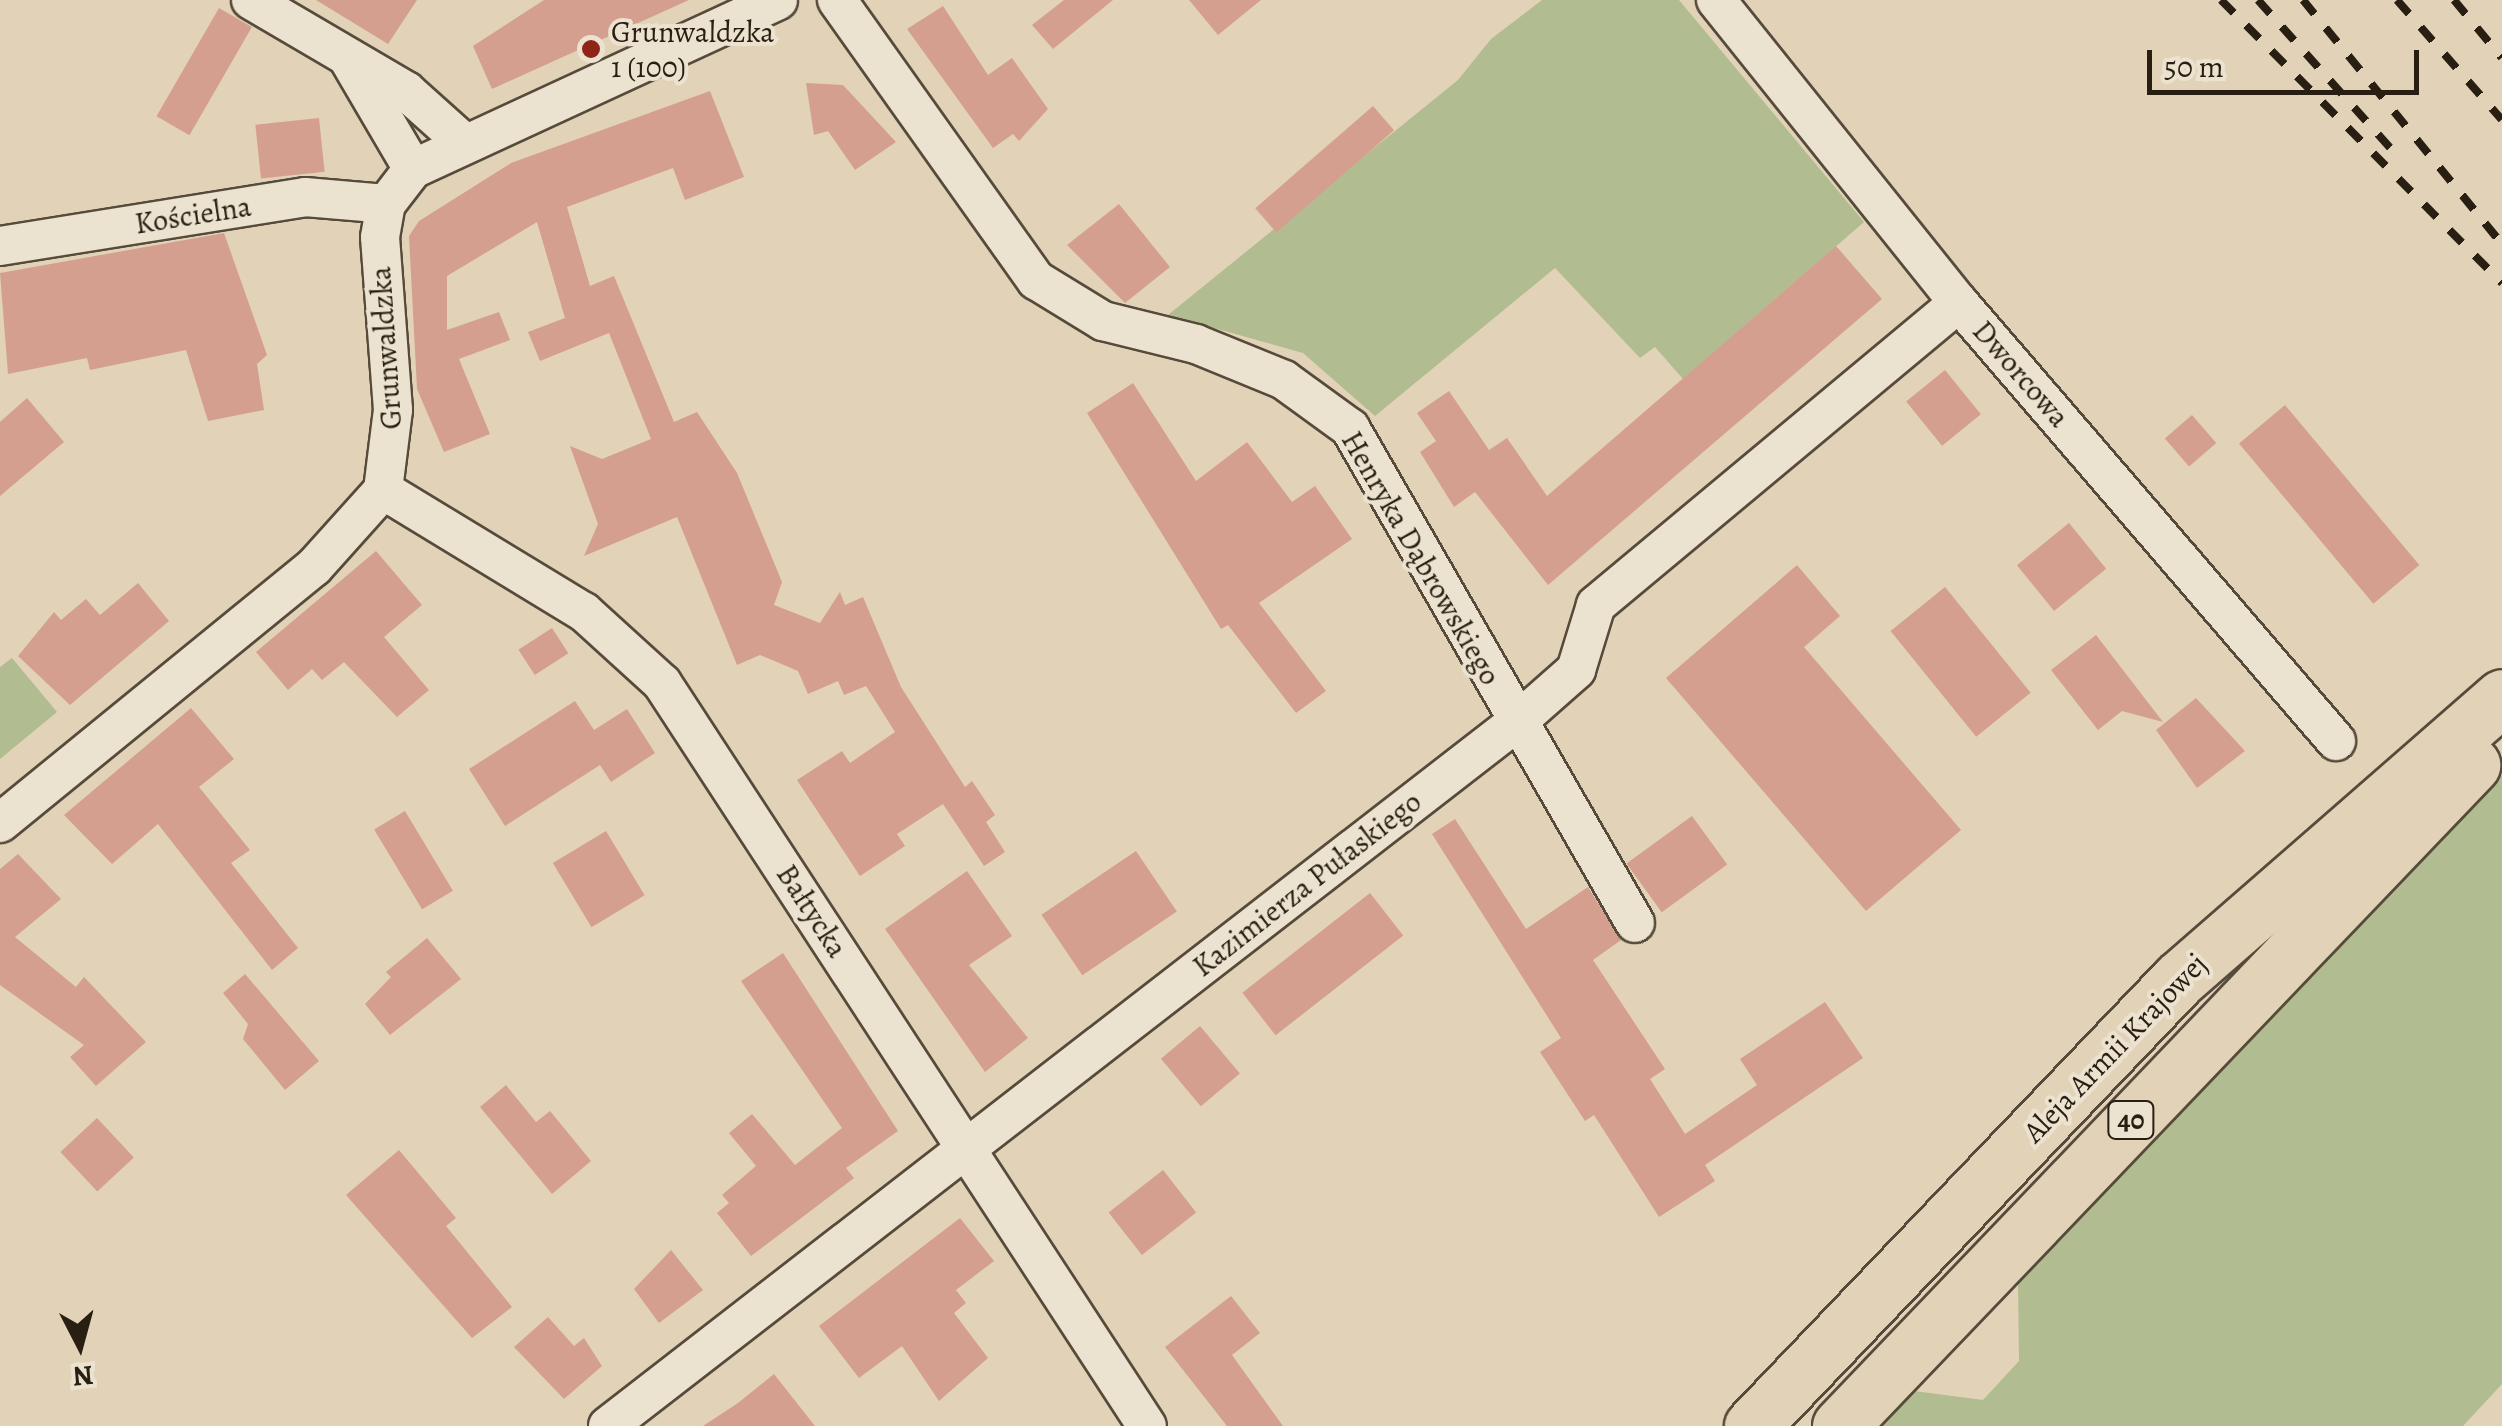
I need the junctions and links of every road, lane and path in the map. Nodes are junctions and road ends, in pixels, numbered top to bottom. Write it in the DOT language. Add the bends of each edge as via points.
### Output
graph roads {
  1 [pos="251,0"];
  2 [pos="778,0"];
  3 [pos="837,0"];
  4 [pos="1716,0"];
  5 [pos="345,54"];
  6 [pos="463,142"];
  7 [pos="413,169"];
  8 [pos="386,204"];
  9 [pos="0,246"];
  10 [pos="1959,304"];
  11 [pos="383,490"];
  12 [pos="2502,698"];
  13 [pos="1517,722"];
  14 [pos="2502,734"];
  15 [pos="2336,741"];
  16 [pos="0,823"];
  17 [pos="1635,923"];
  18 [pos="966,1146"];
  19 [pos="608,1426"];
  20 [pos="1146,1426"];
  21 [pos="1752,1426"];
  22 [pos="1840,1426"];
  1 -- 5 [label="street"];
  2 -- 6 [label="street"];
  3 -- 13 [label="street, Henryka Dąbrowskiego" via="1036,280 1102,321 1196,344 1284,380 1350,428"];
  4 -- 10 [label="street, Dworcowa"];
  5 -- 6 [label="street" via="406,90"];
  5 -- 7 [label="street"];
  6 -- 7 [label="street"];
  7 -- 8 [label="street"];
  8 -- 9 [label="street, Kościelna" via="306,197"];
  8 -- 11 [label="street, Grunwaldzka" via="378,274 393,423"];
  10 -- 13 [label="street, Kazimierza Pułaskiego" via="1596,605 1576,670"];
  10 -- 15 [label="street, Dworcowa"];
  11 -- 16 [label="street" via="314,567"];
  11 -- 18 [label="street, Bałtycka" via="584,612 650,670"];
  12 -- 21 [label="main road, Aleja Armii Krajowej / 40" via="2178,980"];
  13 -- 17 [label="street, Henryka Dąbrowskiego"];
  13 -- 18 [label="street, Kazimierza Pułaskiego"];
  14 -- 22 [label="main road, Aleja Armii Krajowej / 40"];
  18 -- 19 [label="street, Kazimierza Pułaskiego"];
  18 -- 20 [label="street, Bałtycka"];
}
